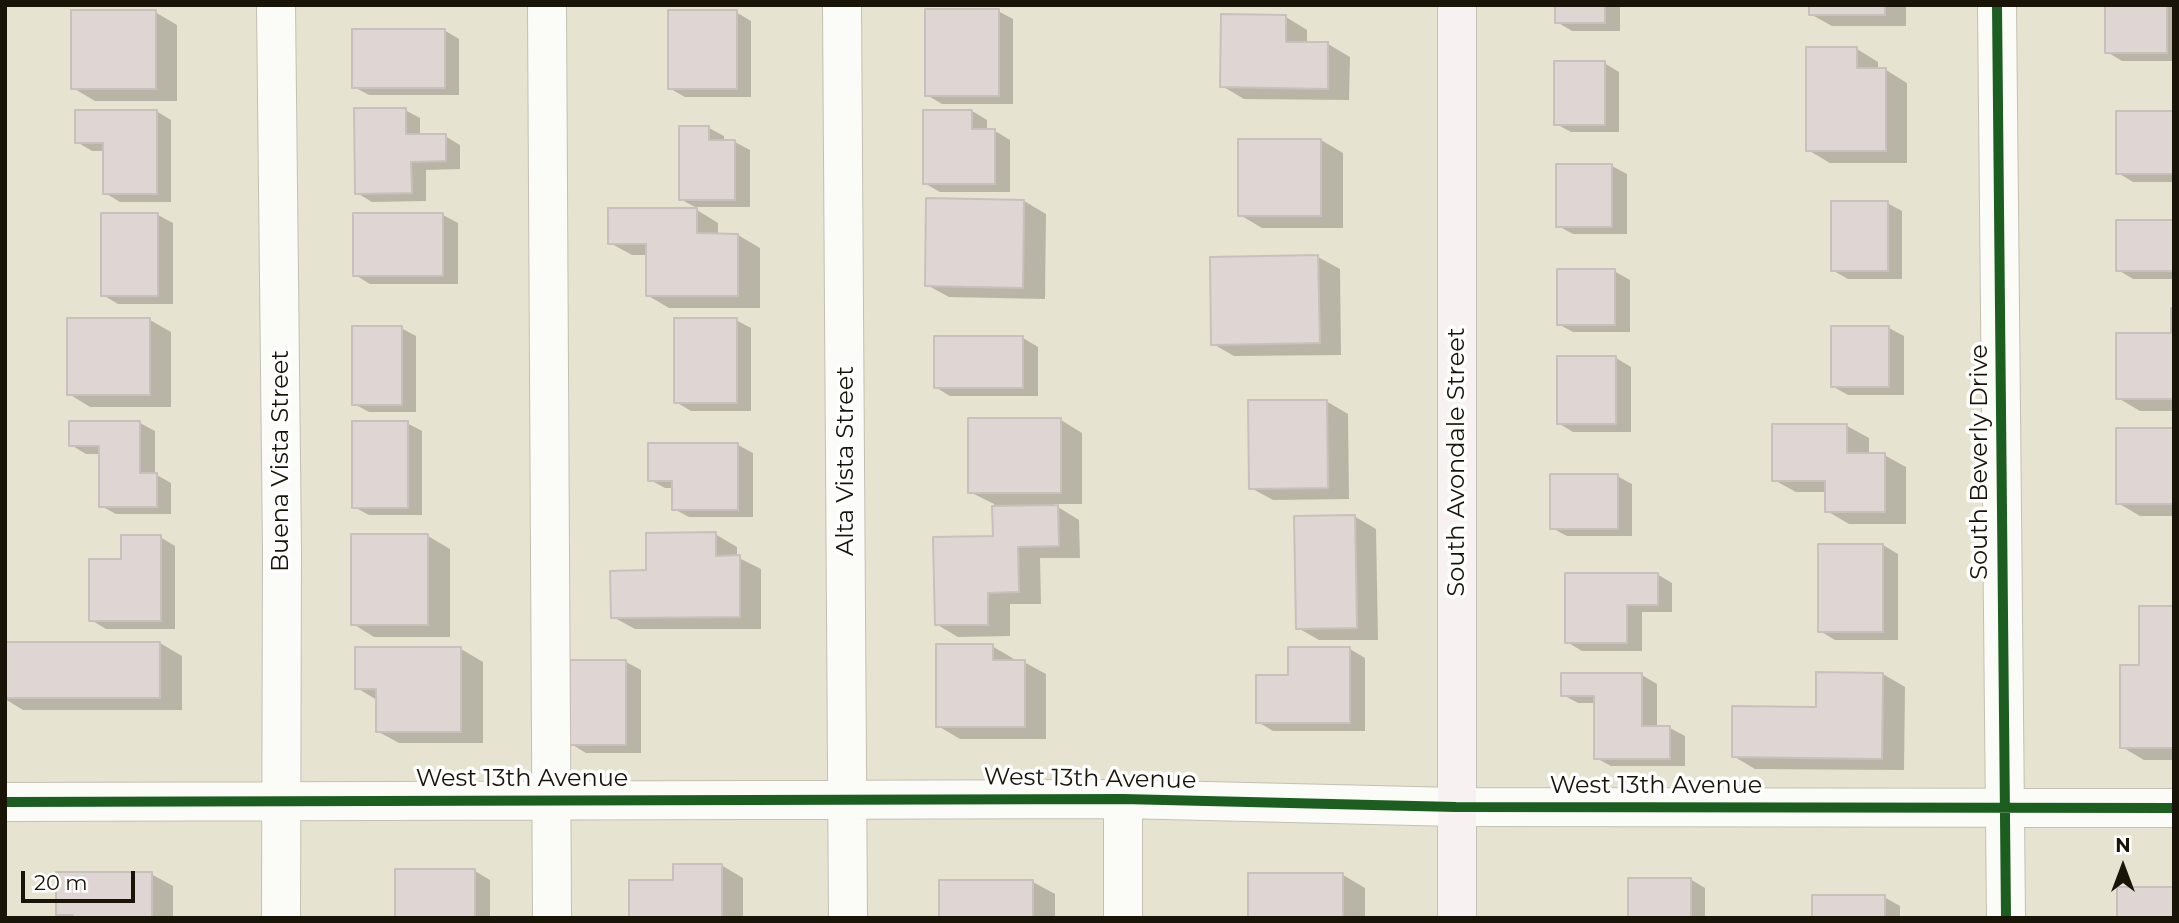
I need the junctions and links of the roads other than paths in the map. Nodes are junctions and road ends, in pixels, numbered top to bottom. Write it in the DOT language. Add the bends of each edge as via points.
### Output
graph roads {
  1 [pos="276,5"];
  2 [pos="547,5"];
  3 [pos="842,5"];
  4 [pos="1457,5"];
  5 [pos="1997,5"];
  6 [pos="848,799"];
  7 [pos="1122,799"];
  8 [pos="552,800"];
  9 [pos="281,801"];
  10 [pos="5,802"];
  11 [pos="1457,807"];
  12 [pos="2004,808"];
  13 [pos="2174,808"];
  14 [pos="281,918"];
  15 [pos="552,918"];
  16 [pos="848,918"];
  17 [pos="1122,918"];
  18 [pos="1457,918"];
  19 [pos="2006,918"];
  1 -- 9 [label="street, Buena Vista Street"];
  2 -- 8 [label="street"];
  3 -- 6 [label="street, Alta Vista Street"];
  4 -- 11 [label="main road, South Avondale Street"];
  5 -- 12 [label="street, South Beverly Drive"];
  6 -- 7 [label="street, West 13th Avenue"];
  6 -- 8 [label="street, West 13th Avenue"];
  6 -- 16 [label="street, Alta Vista Street"];
  7 -- 11 [label="street, West 13th Avenue"];
  7 -- 17 [label="street"];
  8 -- 9 [label="street, West 13th Avenue"];
  8 -- 15 [label="street"];
  9 -- 10 [label="street, West 13th Avenue"];
  9 -- 14 [label="street, Buena Vista Street"];
  11 -- 12 [label="street, West 13th Avenue"];
  11 -- 18 [label="main road, South Avondale Street"];
  12 -- 13 [label="street, West 13th Avenue"];
  12 -- 19 [label="street, South Beverly Drive"];
}
